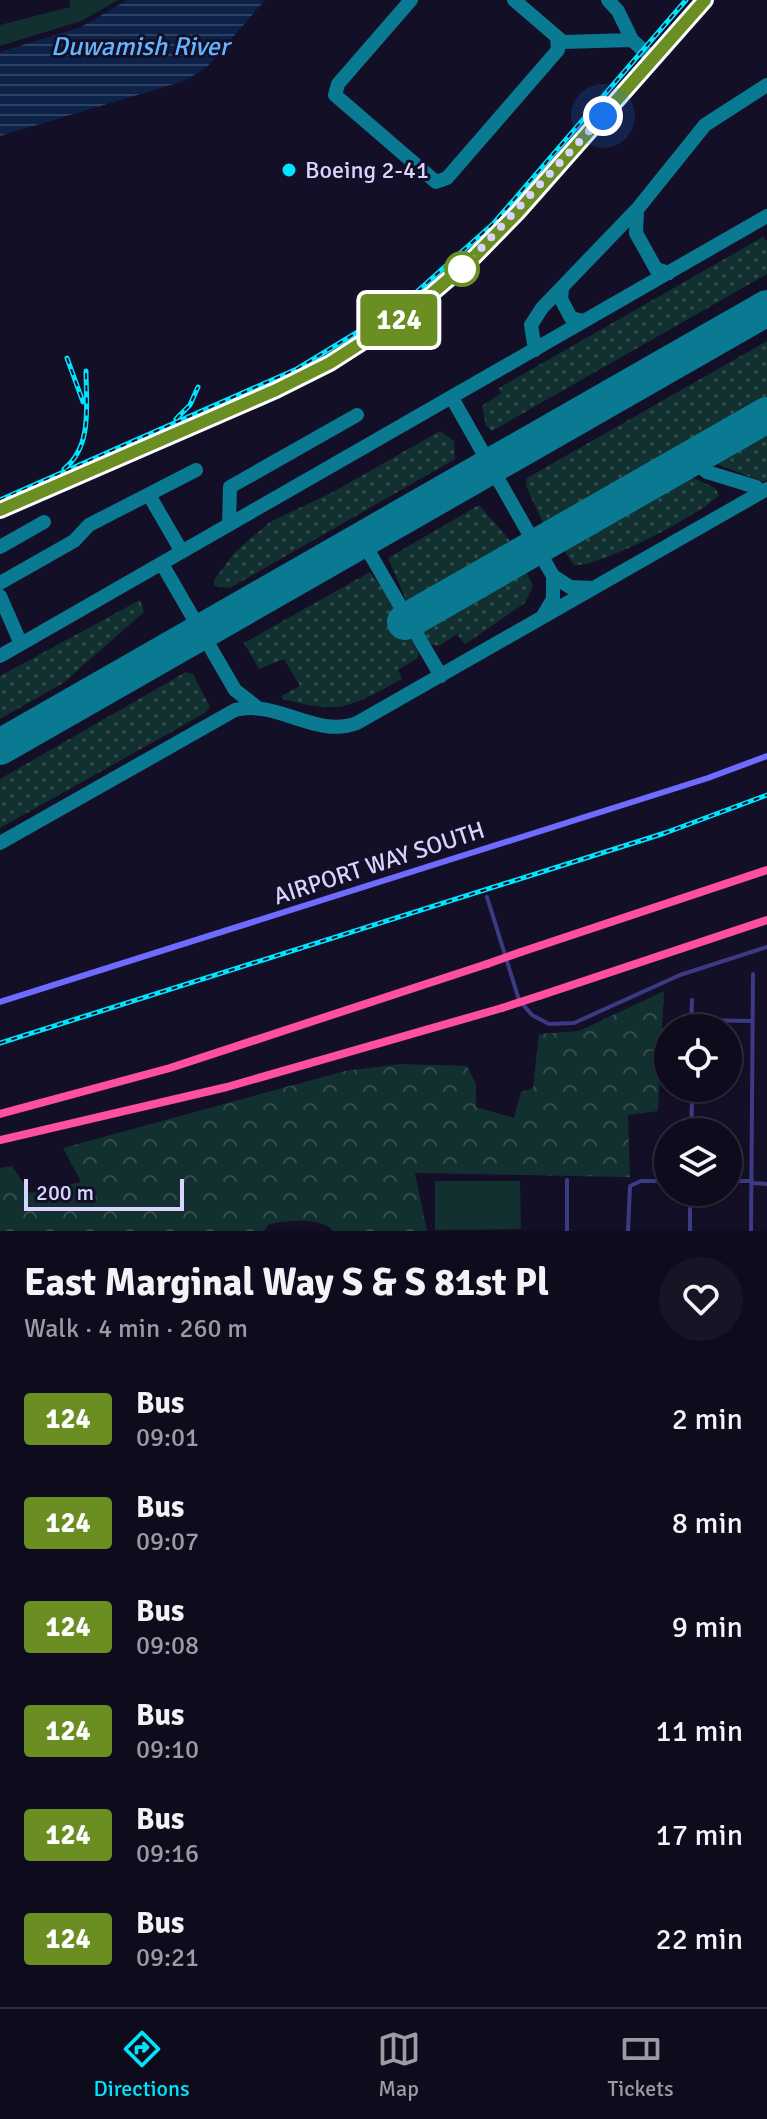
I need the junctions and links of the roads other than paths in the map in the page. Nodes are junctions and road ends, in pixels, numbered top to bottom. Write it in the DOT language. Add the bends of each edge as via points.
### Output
graph roads {
  1 [pos="705,0"];
  2 [pos="0,510"];
  3 [pos="767,756"];
  4 [pos="767,870"];
  5 [pos="487,897"];
  6 [pos="767,920"];
  7 [pos="767,947"];
  8 [pos="753,974"];
  9 [pos="692,1000"];
  10 [pos="0,1002"];
  11 [pos="691,1014"];
  12 [pos="742,1021"];
  13 [pos="753,1021"];
  14 [pos="0,1114"];
  15 [pos="0,1140"];
  16 [pos="567,1180"];
  17 [pos="654,1181"];
  18 [pos="742,1182"];
  19 [pos="752,1182"];
  20 [pos="767,1184"];
  21 [pos="690,1206"];
  22 [pos="567,1231"];
  23 [pos="628,1231"];
  24 [pos="690,1231"];
  25 [pos="751,1231"];
  1 -- 2 [label="main road" via="517,213 414,309 330,363 276,390"];
  3 -- 10 [label="main road, AIRPORT WAY SOUTH"];
  4 -- 14 [label="highway, bridge" via="170,1068"];
  5 -- 7 [label="street" via="519,1000 549,1024 574,1023 680,975"];
  6 -- 15 [label="highway, bridge" via="502,1008 227,1087"];
  8 -- 13 [label="street"];
  9 -- 11 [label="street"];
  12 -- 13 [label="street"];
  13 -- 19 [label="street"];
  16 -- 22 [label="street"];
  17 -- 23 [label="street" via="638,1181 629,1189"];
  18 -- 19 [label="street"];
  19 -- 20 [label="street"];
  19 -- 25 [label="street"];
  21 -- 24 [label="street"];
}
